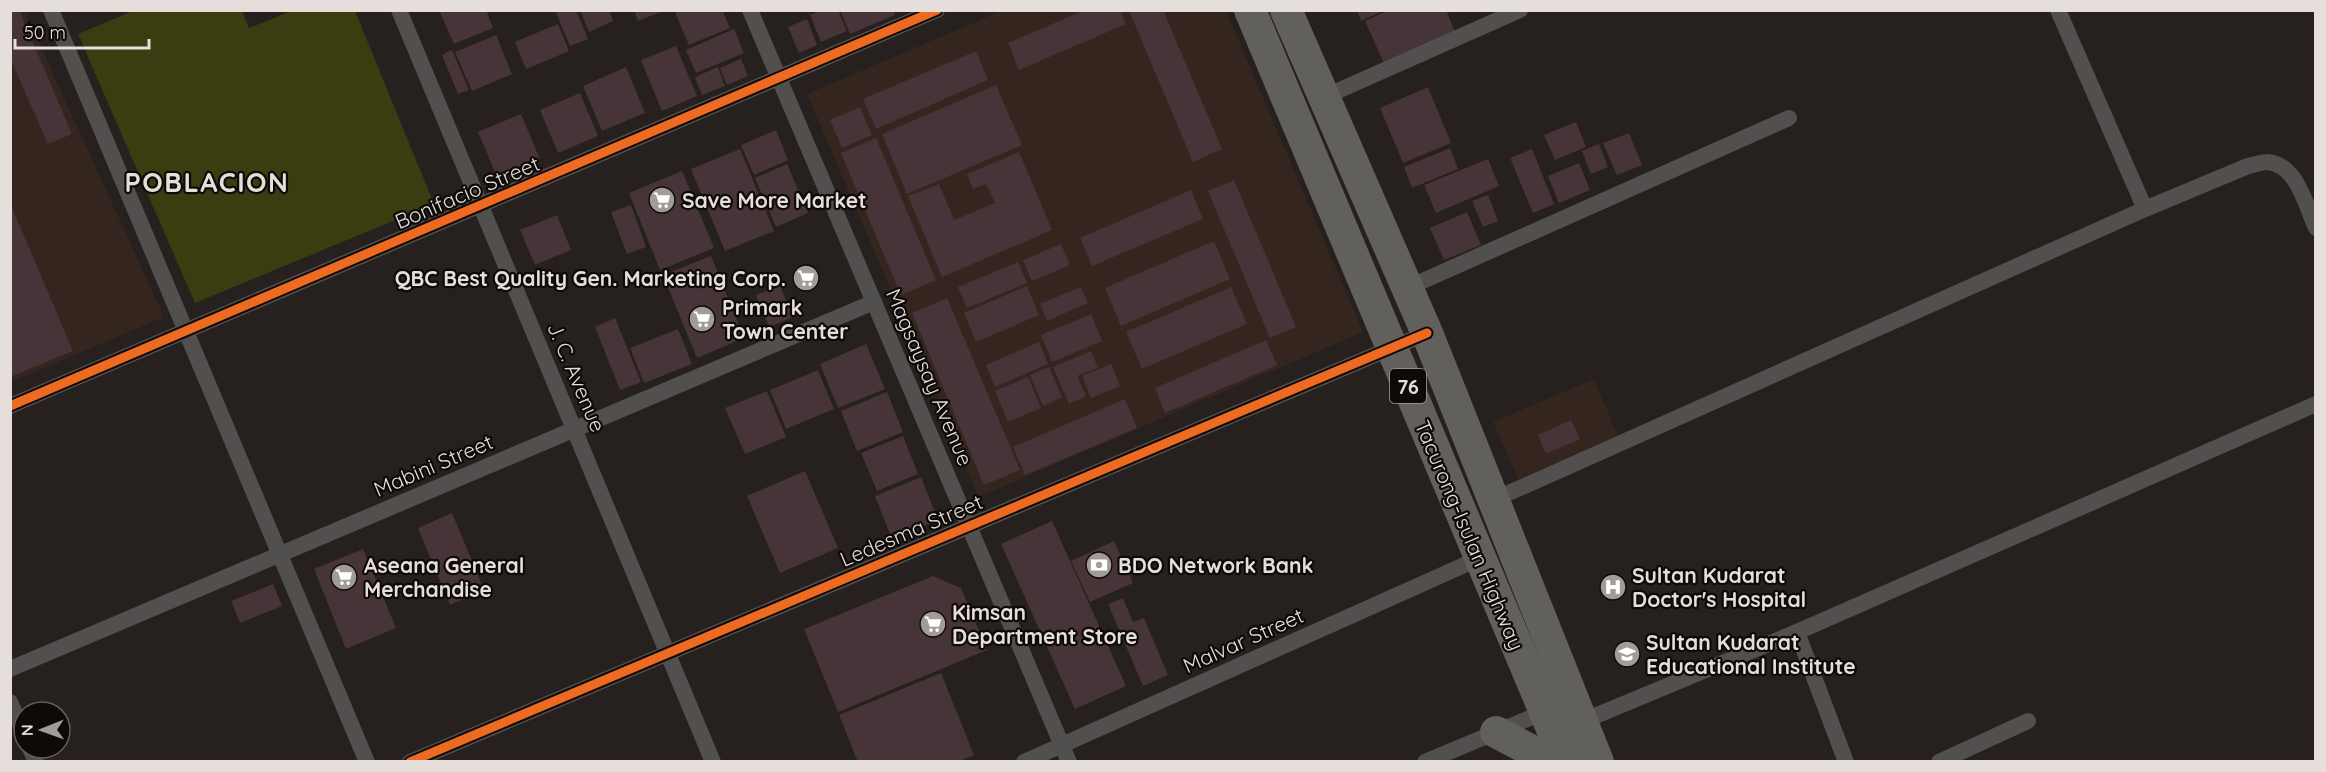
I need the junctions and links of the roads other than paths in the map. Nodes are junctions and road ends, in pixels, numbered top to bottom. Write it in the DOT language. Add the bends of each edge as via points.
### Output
graph roads {
  1 [pos="51,10"];
  2 [pos="399,10"];
  3 [pos="750,10"];
  4 [pos="937,10"];
  5 [pos="1250,10"];
  6 [pos="1286,10"];
  7 [pos="1520,10"];
  8 [pos="2058,10"];
  9 [pos="778,78"];
  10 [pos="1324,97"];
  11 [pos="1789,118"];
  12 [pos="481,205"];
  13 [pos="2145,210"];
  14 [pos="2316,228"];
  15 [pos="1407,288"];
  16 [pos="874,302"];
  17 [pos="186,331"];
  18 [pos="1426,333"];
  19 [pos="1391,347"];
  20 [pos="2316,404"];
  21 [pos="10,406"];
  22 [pos="574,429"];
  23 [pos="1493,500"];
  24 [pos="969,526"];
  25 [pos="280,554"];
  26 [pos="1480,558"];
  27 [pos="1797,632"];
  28 [pos="668,653"];
  29 [pos="10,669"];
  30 [pos="1544,712"];
  31 [pos="1583,721"];
  32 [pos="2028,721"];
  33 [pos="1496,732"];
  34 [pos="1062,745"];
  35 [pos="367,762"];
  36 [pos="410,762"];
  37 [pos="713,762"];
  38 [pos="1024,762"];
  39 [pos="1069,762"];
  40 [pos="1425,762"];
  41 [pos="1553,762"];
  42 [pos="1566,762"];
  43 [pos="1598,762"];
  44 [pos="1846,762"];
  45 [pos="1939,762"];
  1 -- 17 [label="street"];
  2 -- 12 [label="street, J. C. Avenue"];
  3 -- 9 [label="street, Magsaysay Avenue"];
  4 -- 9 [label="street, Bonifacio Street"];
  5 -- 19 [label="highway, Tacurong-Isulan Highway / 76"];
  6 -- 10 [label="highway, Tacurong-Isulan Highway / 76"];
  7 -- 10 [label="street"];
  8 -- 13 [label="street"];
  9 -- 12 [label="street, Bonifacio Street"];
  9 -- 16 [label="street, Magsaysay Avenue"];
  10 -- 15 [label="highway, Tacurong-Isulan Highway / 76"];
  11 -- 15 [label="street"];
  12 -- 17 [label="street, Bonifacio Street"];
  12 -- 22 [label="street, J. C. Avenue"];
  13 -- 14 [label="street" via="2266,162 2281,165 2291,173"];
  13 -- 23 [label="street"];
  15 -- 18 [label="highway, Tacurong-Isulan Highway / 76"];
  16 -- 22 [label="street, Mabini Street"];
  16 -- 24 [label="street, Magsaysay Avenue"];
  17 -- 21 [label="street, Bonifacio Street"];
  17 -- 25 [label="street"];
  18 -- 19 [label="street, Ledesma Street"];
  18 -- 23 [label="highway, Tacurong-Isulan Highway / 76"];
  19 -- 24 [label="street, Ledesma Street"];
  19 -- 26 [label="highway, Tacurong-Isulan Highway / 76"];
  20 -- 27 [label="street"];
  22 -- 25 [label="street, Mabini Street"];
  22 -- 28 [label="street, J. C. Avenue"];
  23 -- 31 [label="highway, Tacurong-Isulan Highway / 76"];
  24 -- 28 [label="street, Ledesma Street"];
  24 -- 34 [label="street, Magsaysay Avenue"];
  25 -- 29 [label="street, Mabini Street"];
  25 -- 35 [label="street"];
  26 -- 30 [label="highway, Tacurong-Isulan Highway / 76"];
  26 -- 34 [label="street, Malvar Street"];
  27 -- 31 [label="street"];
  27 -- 44 [label="street"];
  28 -- 36 [label="street, Ledesma Street"];
  28 -- 37 [label="street, J. C. Avenue"];
  30 -- 33 [label="street"];
  30 -- 42 [label="highway, Tacurong-Isulan Highway / 76"];
  31 -- 43 [label="highway, Tacurong-Isulan Highway / 76"];
  32 -- 45 [label="street"];
  33 -- 40 [label="street"];
  33 -- 41 [label="highway"];
  34 -- 38 [label="street, Malvar Street"];
  34 -- 39 [label="street, Magsaysay Avenue"];
}
